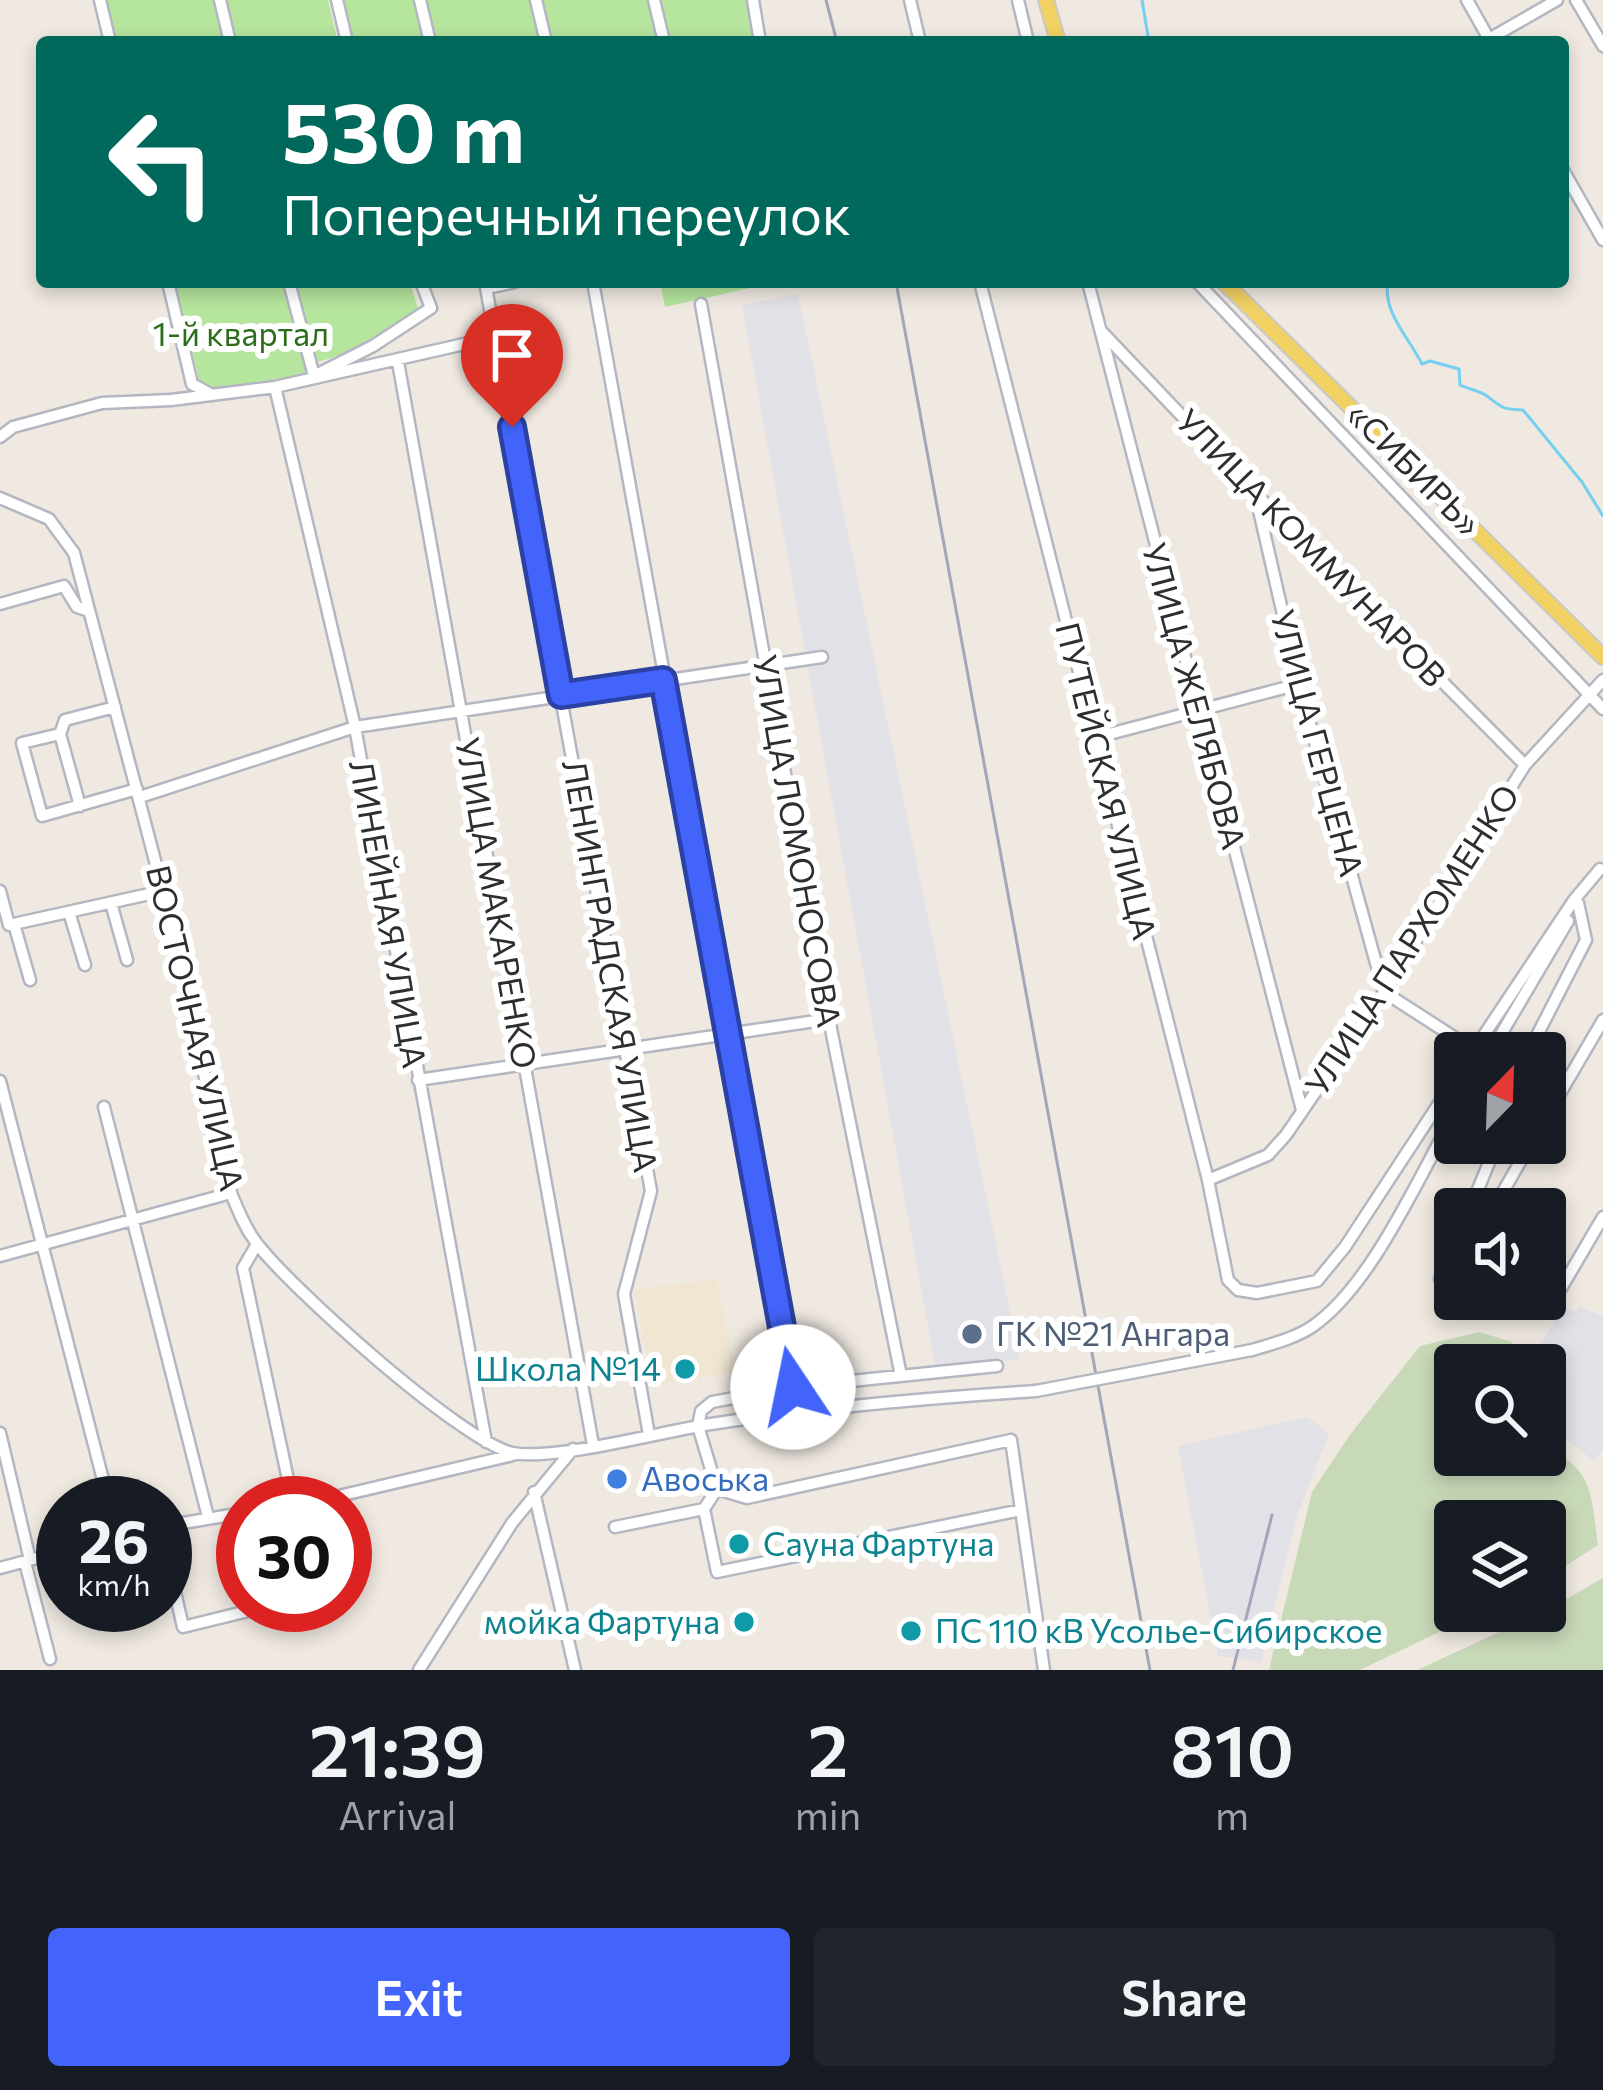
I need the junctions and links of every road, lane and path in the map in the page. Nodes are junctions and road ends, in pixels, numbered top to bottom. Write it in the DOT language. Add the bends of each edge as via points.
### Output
graph roads {
  1 [pos="100,0"];
  2 [pos="220,0"];
  3 [pos="338,0"];
  4 [pos="420,0"];
  5 [pos="536,0"];
  6 [pos="654,0"];
  7 [pos="753,0"];
  8 [pos="910,0"];
  9 [pos="1018,0"];
  10 [pos="1046,0"];
  11 [pos="1467,0"];
  12 [pos="1557,0"];
  13 [pos="1576,0"];
  14 [pos="109,36"];
  15 [pos="229,36"];
  16 [pos="346,36"];
  17 [pos="429,36"];
  18 [pos="545,36"];
  19 [pos="663,36"];
  20 [pos="759,36"];
  21 [pos="919,36"];
  22 [pos="1027,36"];
  23 [pos="1056,36"];
  24 [pos="1488,36"];
  25 [pos="1497,36"];
  26 [pos="1603,46"];
  27 [pos="1569,180"];
  28 [pos="1603,240"];
  29 [pos="169,288"];
  30 [pos="291,288"];
  31 [pos="423,288"];
  32 [pos="487,288"];
  33 [pos="594,288"];
  34 [pos="982,288"];
  35 [pos="1090,288"];
  36 [pos="1203,288"];
  37 [pos="1230,288"];
  38 [pos="701,304"];
  39 [pos="1100,330"];
  40 [pos="495,338"];
  41 [pos="398,362"];
  42 [pos="314,376"];
  43 [pos="274,387"];
  44 [pos="212,395"];
  45 [pos="0,437"];
  46 [pos="1255,493"];
  47 [pos="0,498"];
  48 [pos="0,604"];
  49 [pos="89,611"];
  50 [pos="1603,657"];
  51 [pos="822,658"];
  52 [pos="764,666"];
  53 [pos="663,680"];
  54 [pos="1603,680"];
  55 [pos="1299,683"];
  56 [pos="1588,694"];
  57 [pos="561,695"];
  58 [pos="115,706"];
  59 [pos="1603,709"];
  60 [pos="461,711"];
  61 [pos="1198,712"];
  62 [pos="355,728"];
  63 [pos="60,734"];
  64 [pos="1094,738"];
  65 [pos="1525,765"];
  66 [pos="138,793"];
  67 [pos="80,806"];
  68 [pos="1601,867"];
  69 [pos="0,891"];
  70 [pos="164,891"];
  71 [pos="112,903"];
  72 [pos="1579,903"];
  73 [pos="69,911"];
  74 [pos="14,924"];
  75 [pos="127,960"];
  76 [pos="85,965"];
  77 [pos="30,980"];
  78 [pos="1384,992"];
  79 [pos="830,1019"];
  80 [pos="1603,1020"];
  81 [pos="1444,1032"];
  82 [pos="1486,1032"];
  83 [pos="1502,1032"];
  84 [pos="1539,1032"];
  85 [pos="727,1034"];
  86 [pos="626,1049"];
  87 [pos="525,1065"];
  88 [pos="418,1080"];
  89 [pos="0,1081"];
  90 [pos="1566,1083"];
  91 [pos="104,1107"];
  92 [pos="1302,1110"];
  93 [pos="1434,1111"];
  94 [pos="1434,1150"];
  95 [pos="1208,1180"];
  96 [pos="231,1193"];
  97 [pos="1603,1217"];
  98 [pos="132,1218"];
  99 [pos="44,1244"];
  100 [pos="257,1244"];
  101 [pos="0,1256"];
  102 [pos="1566,1280"];
  103 [pos="997,1366"];
  104 [pos="901,1376"];
  105 [pos="793,1387"];
  106 [pos="698,1426"];
  107 [pos="0,1433"];
  108 [pos="649,1435"];
  109 [pos="487,1443"];
  110 [pos="593,1445"];
  111 [pos="573,1449"];
  112 [pos="516,1454"];
  113 [pos="102,1476"];
  114 [pos="287,1476"];
  115 [pos="372,1488"];
  116 [pos="717,1489"];
  117 [pos="534,1492"];
  118 [pos="704,1509"];
  119 [pos="1021,1510"];
  120 [pos="216,1516"];
  121 [pos="208,1517"];
  122 [pos="192,1520"];
  123 [pos="615,1527"];
  124 [pos="36,1559"];
  125 [pos="28,1561"];
  126 [pos="0,1568"];
  127 [pos="50,1659"];
  128 [pos="419,1670"];
  129 [pos="575,1670"];
  130 [pos="1044,1670"];
  1 -- 14 [label="street"];
  2 -- 15 [label="street"];
  3 -- 16 [label="street"];
  4 -- 17 [label="street"];
  5 -- 18 [label="street"];
  6 -- 19 [label="street"];
  7 -- 20 [label="street"];
  8 -- 21 [label="street"];
  9 -- 22 [label="street"];
  10 -- 23 [label="main road"];
  11 -- 24 [label="street"];
  12 -- 25 [label="street"];
  13 -- 26 [label="street"];
  27 -- 28 [label="street"];
  29 -- 44 [label="street" via="192,384"];
  30 -- 42 [label="street"];
  31 -- 42 [label="street" via="430,308"];
  32 -- 40 [label="street, ЛЕНИНГРАДСКАЯ УЛИЦА"];
  33 -- 53 [label="street"];
  34 -- 64 [label="street, ПУТЕЙСКАЯ УЛИЦА"];
  35 -- 39 [label="street, УЛИЦА ЖЕЛЯБОВА"];
  36 -- 56 [label="street"];
  37 -- 50 [label="main road, «СИБИРЬ»"];
  38 -- 52 [label="street, УЛИЦА ЛОМОНОСОВА"];
  39 -- 46 [label="street, УЛИЦА КОММУНАРОВ"];
  39 -- 61 [label="street, УЛИЦА ЖЕЛЯБОВА"];
  40 -- 41 [label="street"];
  40 -- 57 [label="street, ЛЕНИНГРАДСКАЯ УЛИЦА"];
  41 -- 42 [label="street"];
  41 -- 60 [label="street, УЛИЦА МАКАРЕНКО"];
  42 -- 43 [label="street"];
  43 -- 44 [label="street"];
  43 -- 62 [label="street, ЛИНЕЙНАЯ УЛИЦА"];
  44 -- 45 [label="street" via="101,403"];
  46 -- 55 [label="street, УЛИЦА ГЕРЦЕНА"];
  46 -- 65 [label="street, УЛИЦА КОММУНАРОВ"];
  47 -- 49 [label="street, ВОСТОЧНАЯ УЛИЦА" via="49,519 62,535"];
  48 -- 49 [label="street" via="64,586 76,607"];
  49 -- 58 [label="street, ВОСТОЧНАЯ УЛИЦА"];
  51 -- 52 [label="street"];
  52 -- 53 [label="street"];
  52 -- 79 [label="street, УЛИЦА ЛОМОНОСОВА"];
  53 -- 57 [label="street"];
  53 -- 85 [label="street"];
  54 -- 56 [label="street, УЛИЦА ПАРХОМЕНКО"];
  55 -- 61 [label="street"];
  55 -- 78 [label="street, УЛИЦА ГЕРЦЕНА"];
  56 -- 59 [label="street"];
  56 -- 65 [label="street, УЛИЦА ПАРХОМЕНКО"];
  57 -- 60 [label="street"];
  57 -- 86 [label="street, ЛЕНИНГРАДСКАЯ УЛИЦА"];
  58 -- 63 [label="street" via="65,720"];
  58 -- 66 [label="street, ВОСТОЧНАЯ УЛИЦА"];
  60 -- 62 [label="street"];
  60 -- 87 [label="street, УЛИЦА МАКАРЕНКО"];
  61 -- 64 [label="street"];
  61 -- 92 [label="street, УЛИЦА ЖЕЛЯБОВА"];
  62 -- 66 [label="street"];
  62 -- 88 [label="street, ЛИНЕЙНАЯ УЛИЦА"];
  63 -- 67 [label="street"];
  63 -- 67 [label="street" via="22,743 42,816"];
  64 -- 95 [label="street, ПУТЕЙСКАЯ УЛИЦА"];
  65 -- 78 [label="street, УЛИЦА ПАРХОМЕНКО"];
  66 -- 67 [label="street"];
  66 -- 70 [label="street, ВОСТОЧНАЯ УЛИЦА"];
  68 -- 72 [label="street"];
  68 -- 82 [label="street"];
  69 -- 74 [label="street"];
  70 -- 71 [label="street"];
  70 -- 96 [label="street, ВОСТОЧНАЯ УЛИЦА"];
  71 -- 73 [label="street"];
  71 -- 75 [label="street"];
  72 -- 83 [label="street"];
  72 -- 84 [label="street" via="1586,940"];
  73 -- 74 [label="street"];
  73 -- 76 [label="street"];
  74 -- 77 [label="street"];
  78 -- 81 [label="street"];
  78 -- 92 [label="street, УЛИЦА ПАРХОМЕНКО"];
  79 -- 85 [label="street"];
  79 -- 104 [label="street, УЛИЦА ЛОМОНОСОВА"];
  80 -- 90 [label="street"];
  85 -- 86 [label="street"];
  85 -- 105 [label="street"];
  86 -- 87 [label="street"];
  86 -- 108 [label="street, ЛЕНИНГРАДСКАЯ УЛИЦА" via="651,1191 624,1294"];
  87 -- 88 [label="street"];
  87 -- 110 [label="street, УЛИЦА МАКАРЕНКО"];
  88 -- 109 [label="street, ЛИНЕЙНАЯ УЛИЦА"];
  89 -- 99 [label="street"];
  91 -- 98 [label="street"];
  92 -- 95 [label="street, УЛИЦА ПАРХОМЕНКО" via="1268,1154"];
  93 -- 95 [label="street, ПУТЕЙСКАЯ УЛИЦА" via="1317,1280 1238,1290 1228,1280"];
  94 -- 106 [label="street, ВОСТОЧНАЯ УЛИЦА, bridge" via="1342,1300 1312,1327 1252,1350 1036,1391 869,1402"];
  96 -- 98 [label="street"];
  96 -- 100 [label="street, ВОСТОЧНАЯ УЛИЦА"];
  97 -- 102 [label="street"];
  98 -- 99 [label="street"];
  98 -- 121 [label="street"];
  99 -- 101 [label="street"];
  99 -- 113 [label="street"];
  100 -- 109 [label="street, ВОСТОЧНАЯ УЛИЦА" via="308,1298"];
  100 -- 114 [label="street" via="243,1268"];
  103 -- 104 [label="street"];
  104 -- 105 [label="street"];
  105 -- 106 [label="street" via="712,1402"];
  106 -- 108 [label="street, ВОСТОЧНАЯ УЛИЦА"];
  106 -- 116 [label="street"];
  107 -- 125 [label="street"];
  108 -- 110 [label="street, ВОСТОЧНАЯ УЛИЦА"];
  109 -- 112 [label="street, ВОСТОЧНАЯ УЛИЦА"];
  110 -- 111 [label="street, ВОСТОЧНАЯ УЛИЦА"];
  111 -- 112 [label="street, ВОСТОЧНАЯ УЛИЦА"];
  111 -- 117 [label="street"];
  112 -- 115 [label="street"];
  116 -- 118 [label="street"];
  116 -- 119 [label="street" via="747,1498 1011,1440"];
  117 -- 128 [label="street"];
  117 -- 129 [label="street"];
  118 -- 119 [label="street" via="717,1572"];
  118 -- 123 [label="street"];
  119 -- 130 [label="street"];
  120 -- 121 [label="street"];
  121 -- 122 [label="street"];
  124 -- 125 [label="street"];
  125 -- 126 [label="street"];
  125 -- 127 [label="street"];
}
